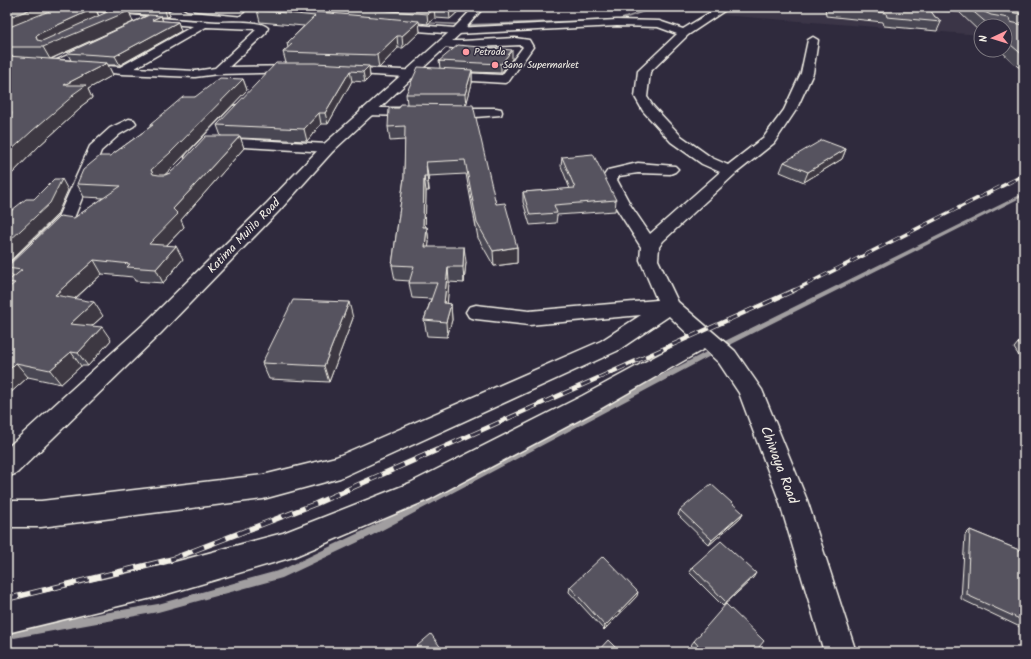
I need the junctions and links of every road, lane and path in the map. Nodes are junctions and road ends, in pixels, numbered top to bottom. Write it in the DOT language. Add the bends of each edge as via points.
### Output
graph roads {
  1 [pos="15,7"];
  2 [pos="82,7"];
  3 [pos="187,7"];
  4 [pos="479,7"];
  5 [pos="724,7"];
  6 [pos="173,10"];
  7 [pos="7,12"];
  8 [pos="67,13"];
  9 [pos="247,13"];
  10 [pos="118,17"];
  11 [pos="151,20"];
  12 [pos="47,21"];
  13 [pos="702,23"];
  14 [pos="204,24"];
  15 [pos="659,24"];
  16 [pos="380,25"];
  17 [pos="98,26"];
  18 [pos="130,29"];
  19 [pos="684,33"];
  20 [pos="457,38"];
  21 [pos="813,40"];
  22 [pos="102,42"];
  23 [pos="440,64"];
  24 [pos="468,64"];
  25 [pos="275,69"];
  26 [pos="310,69"];
  27 [pos="332,70"];
  28 [pos="122,71"];
  29 [pos="218,71"];
  30 [pos="408,74"];
  31 [pos="430,74"];
  32 [pos="459,75"];
  33 [pos="264,80"];
  34 [pos="248,98"];
  35 [pos="366,112"];
  36 [pos="496,112"];
  37 [pos="129,123"];
  38 [pos="205,142"];
  39 [pos="328,148"];
  40 [pos="181,169"];
  41 [pos="670,170"];
  42 [pos="730,172"];
  43 [pos="650,247"];
  44 [pos="7,278"];
  45 [pos="670,306"];
  46 [pos="476,312"];
  47 [pos="707,338"];
  48 [pos="7,465"];
  49 [pos="7,514"];
  50 [pos="7,617"];
  51 [pos="840,652"];
  1 -- 7 [label="street"];
  1 -- 8 [label="street"];
  2 -- 8 [label="street"];
  3 -- 9 [label="street"];
  4 -- 20 [label="main road, Katima Mulilo Road"];
  5 -- 13 [label="street"];
  6 -- 11 [label="street"];
  8 -- 10 [label="street"];
  8 -- 12 [label="street"];
  10 -- 11 [label="street"];
  10 -- 17 [label="street"];
  11 -- 14 [label="street"];
  11 -- 18 [label="street"];
  13 -- 15 [label="street"];
  13 -- 19 [label="street"];
  14 -- 28 [label="street"];
  14 -- 29 [label="street" via="263,28 261,33"];
  15 -- 19 [label="street"];
  15 -- 20 [label="street" via="617,23"];
  16 -- 20 [label="street"];
  19 -- 42 [label="street" via="644,71 641,97 676,139 707,161"];
  20 -- 30 [label="main road, Katima Mulilo Road"];
  20 -- 32 [label="street" via="480,48 514,40 525,42 528,48 505,79"];
  21 -- 42 [label="street" via="807,73 790,110 769,140"];
  22 -- 28 [label="street" via="50,64"];
  23 -- 31 [label="street"];
  24 -- 32 [label="street"];
  25 -- 26 [label="street"];
  25 -- 29 [label="street"];
  25 -- 33 [label="street"];
  27 -- 30 [label="street"];
  28 -- 29 [label="street" via="195,74"];
  30 -- 31 [label="street"];
  30 -- 35 [label="main road, Katima Mulilo Road"];
  31 -- 32 [label="street"];
  34 -- 38 [label="street"];
  35 -- 36 [label="street"];
  35 -- 39 [label="main road, Katima Mulilo Road"];
  37 -- 44 [label="street" via="114,131 95,149 66,219"];
  38 -- 39 [label="street"];
  38 -- 40 [label="street"];
  39 -- 48 [label="main road, Katima Mulilo Road" via="159,322"];
  41 -- 43 [label="street" via="638,168 613,173 609,180"];
  42 -- 43 [label="street" via="656,238"];
  43 -- 45 [label="street" via="649,260"];
  45 -- 46 [label="street" via="529,318"];
  45 -- 47 [label="street, Chiwaya Road"];
  45 -- 49 [label="street" via="609,346 340,466 264,487 41,514"];
  47 -- 50 [label="street" via="590,403 420,491 290,544 160,581"];
  47 -- 51 [label="street, Chiwaya Road" via="727,357 750,390 794,500"];
}
